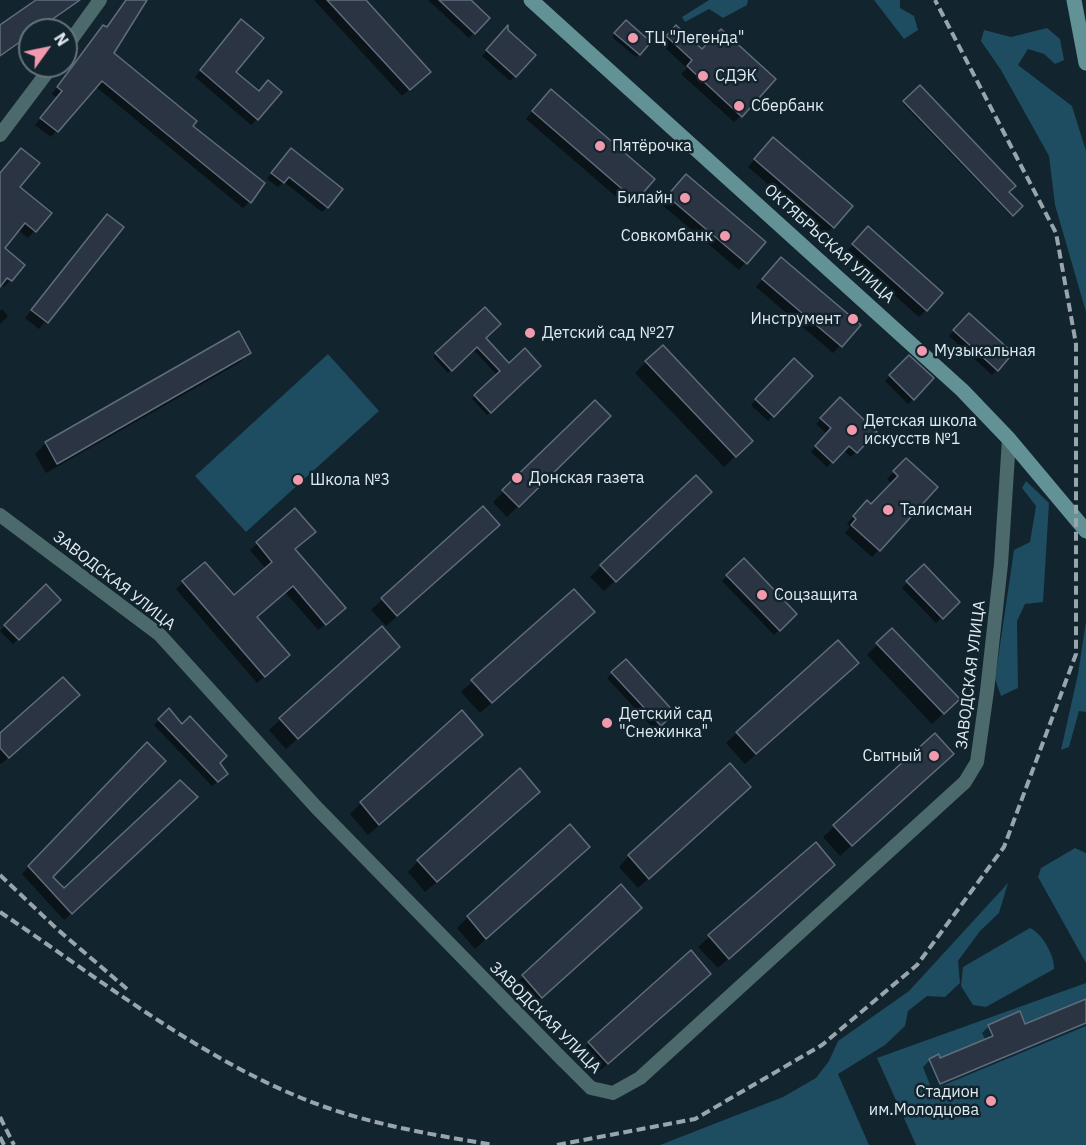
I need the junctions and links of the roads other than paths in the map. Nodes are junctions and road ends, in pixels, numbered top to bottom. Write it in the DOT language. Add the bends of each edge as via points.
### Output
graph roads {
  1 [pos="100,0"];
  2 [pos="531,0"];
  3 [pos="1074,0"];
  4 [pos="78,30"];
  5 [pos="1086,63"];
  6 [pos="43,78"];
  7 [pos="0,135"];
  8 [pos="1009,439"];
  9 [pos="0,515"];
  10 [pos="1086,531"];
  1 -- 4 [label="street"];
  2 -- 8 [label="main road, ОКТЯБРЬСКАЯ УЛИЦА" via="962,390"];
  3 -- 5 [label="main road"];
  6 -- 7 [label="street"];
  8 -- 9 [label="street, ЗАВОДСКАЯ УЛИЦА" via="987,692 977,762 965,782 640,1078 613,1093 591,1088 557,1054 315,806 160,635"];
  8 -- 10 [label="main road, ОКТЯБРЬСКАЯ УЛИЦА"];
}
